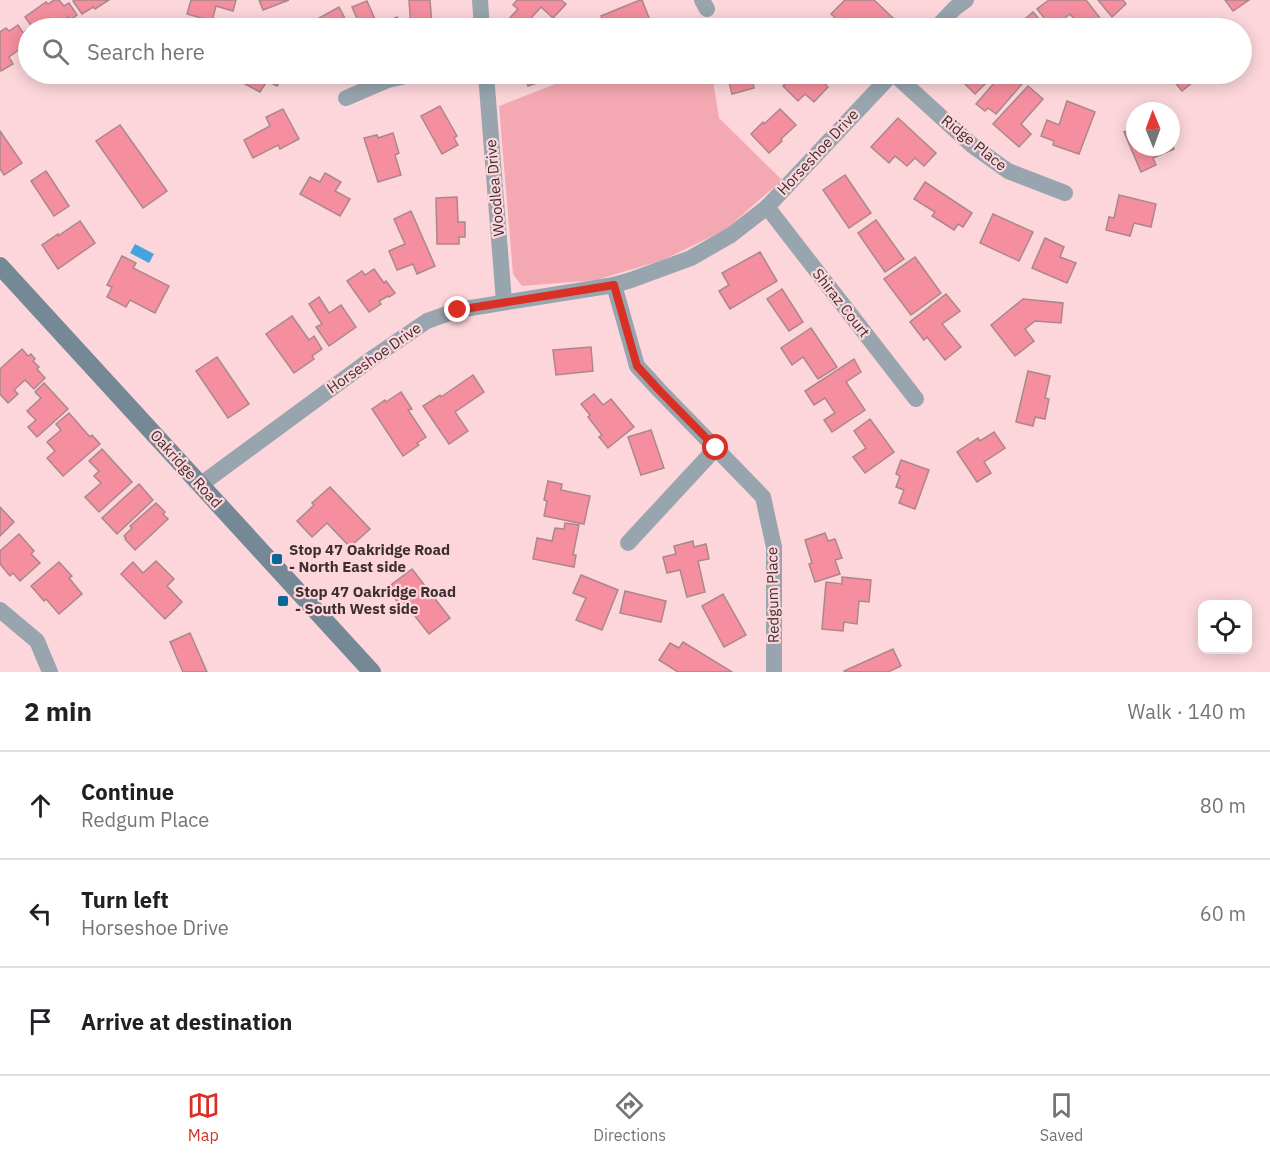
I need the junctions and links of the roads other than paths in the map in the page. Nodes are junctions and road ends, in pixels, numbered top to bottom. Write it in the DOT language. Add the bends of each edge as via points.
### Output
graph roads {
  1 [pos="480,0"];
  2 [pos="966,0"];
  3 [pos="481,18"];
  4 [pos="946,18"];
  5 [pos="379,84"];
  6 [pos="487,84"];
  7 [pos="884,84"];
  8 [pos="904,84"];
  9 [pos="346,98"];
  10 [pos="1065,193"];
  11 [pos="767,207"];
  12 [pos="0,266"];
  13 [pos="614,285"];
  14 [pos="504,302"];
  15 [pos="916,399"];
  16 [pos="716,448"];
  17 [pos="200,485"];
  18 [pos="628,543"];
  19 [pos="0,610"];
  20 [pos="50,672"];
  21 [pos="372,672"];
  22 [pos="774,672"];
  1 -- 3 [label="street"];
  2 -- 4 [label="street"];
  5 -- 9 [label="street"];
  6 -- 14 [label="street, Woodlea Drive"];
  7 -- 11 [label="street, Horseshoe Drive"];
  8 -- 10 [label="street, Ridge Place" via="973,146 1008,171"];
  11 -- 13 [label="street, Horseshoe Drive" via="731,235 691,258"];
  11 -- 15 [label="street, Shiraz Court"];
  12 -- 17 [label="street, Oakridge Road"];
  13 -- 14 [label="street, Horseshoe Drive"];
  13 -- 16 [label="street, Redgum Place" via="637,366"];
  14 -- 17 [label="street, Horseshoe Drive" via="458,310 427,321"];
  16 -- 18 [label="street"];
  16 -- 22 [label="street, Redgum Place" via="763,497 774,547"];
  17 -- 21 [label="street, Oakridge Road"];
  19 -- 20 [label="street" via="37,641"];
}
